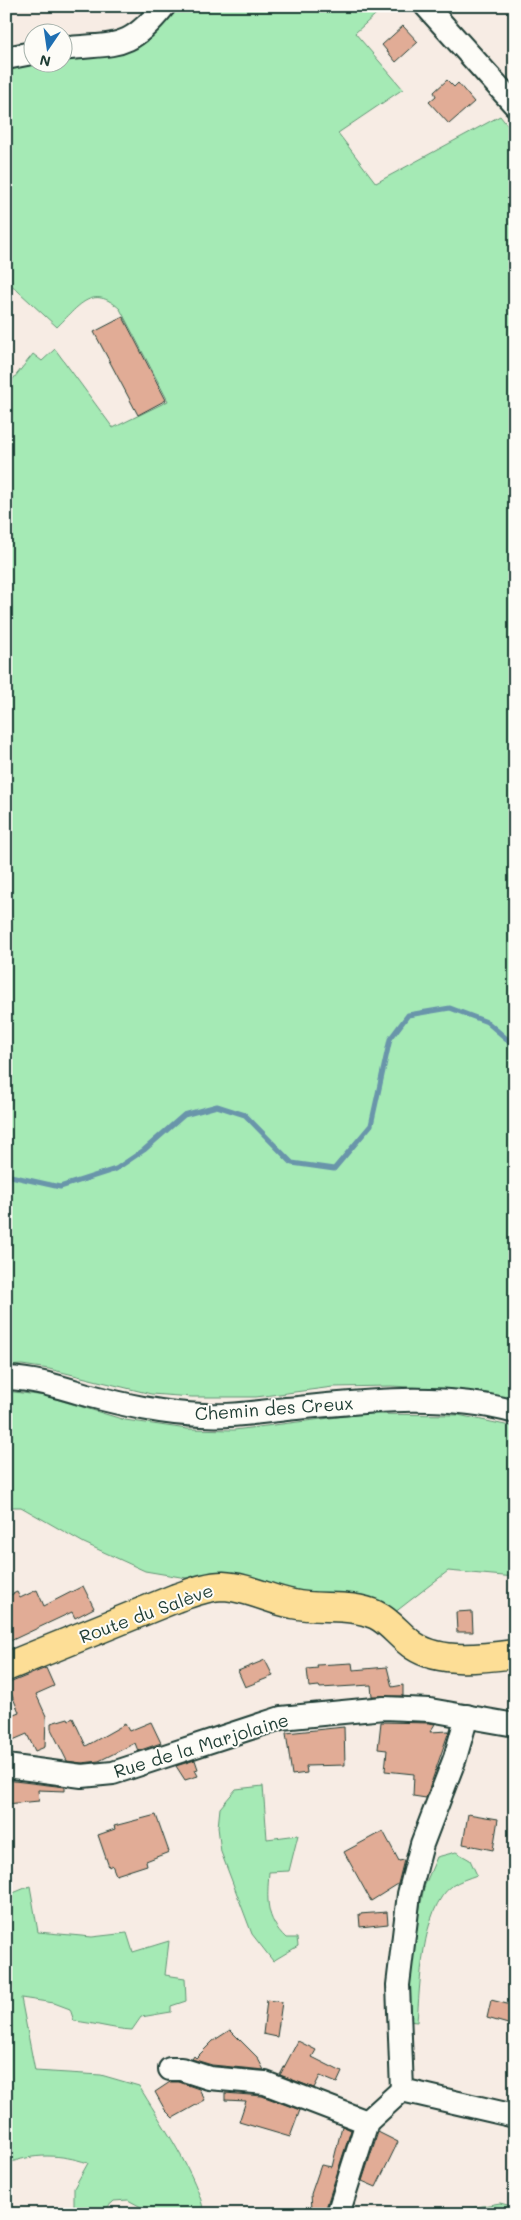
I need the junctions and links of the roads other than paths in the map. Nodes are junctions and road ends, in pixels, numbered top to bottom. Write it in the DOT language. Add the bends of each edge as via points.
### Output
graph roads {
  1 [pos="164,6"];
  2 [pos="426,6"];
  3 [pos="72,48"];
  4 [pos="22,55"];
  5 [pos="6,58"];
  6 [pos="515,105"];
  7 [pos="6,1378"];
  8 [pos="515,1412"];
  9 [pos="515,1654"];
  10 [pos="6,1667"];
  11 [pos="467,1716"];
  12 [pos="515,1725"];
  13 [pos="6,1766"];
  14 [pos="170,2069"];
  15 [pos="402,2090"];
  16 [pos="515,2116"];
  17 [pos="367,2122"];
  18 [pos="338,2214"];
  1 -- 3 [label="street" via="146,29 127,40 104,46"];
  2 -- 6 [label="street"];
  4 -- 5 [label="street"];
  7 -- 8 [label="street, Chemin des Creux" via="49,1383 98,1397 179,1414 205,1416 374,1400 473,1403"];
  9 -- 10 [label="main road, Route du Salève" via="465,1658 429,1653 413,1646 376,1615 358,1610 293,1604 244,1589 221,1586 176,1598"];
  11 -- 12 [label="street, Rue de la Marjolaine"];
  11 -- 13 [label="street, Rue de la Marjolaine" via="394,1707 281,1718 129,1769 94,1776"];
  11 -- 15 [label="street" via="455,1758 422,1844 409,1894 398,1985"];
  14 -- 17 [label="street" via="209,2078 265,2083"];
  15 -- 16 [label="street"];
  15 -- 17 [label="street"];
  17 -- 18 [label="street"];
}
